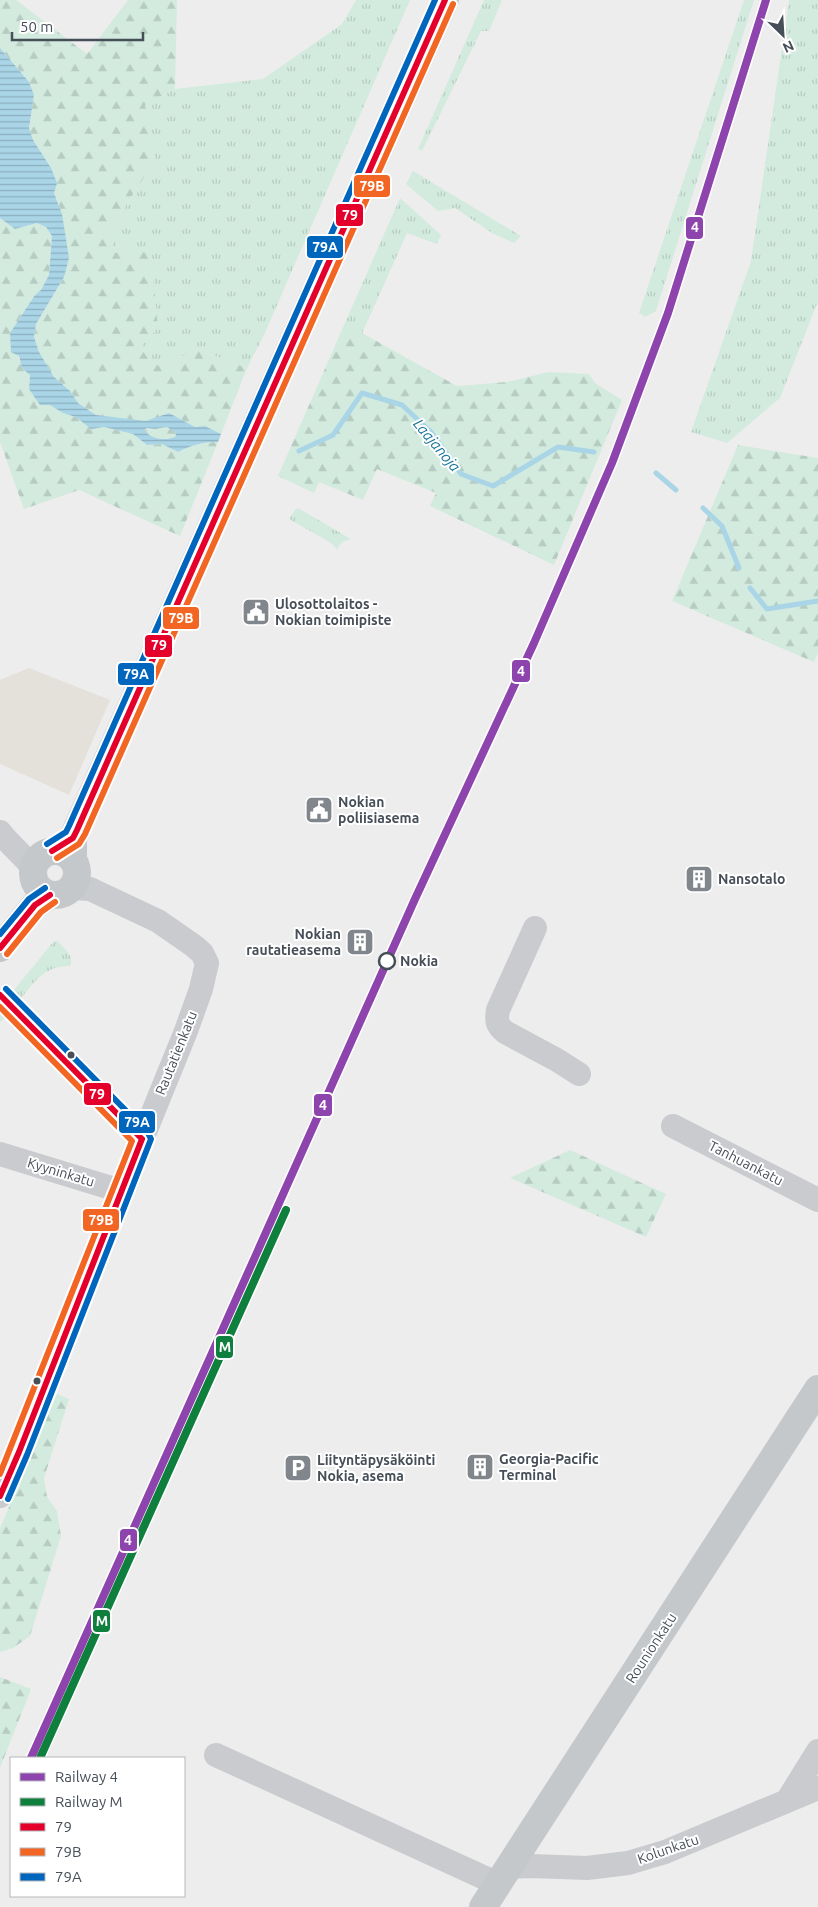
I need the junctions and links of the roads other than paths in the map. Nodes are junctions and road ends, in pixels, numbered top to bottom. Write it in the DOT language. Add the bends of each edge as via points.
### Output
graph roads {
  1 [pos="445,0"];
  2 [pos="0,832"];
  3 [pos="55,872"];
  4 [pos="535,928"];
  5 [pos="0,948"];
  6 [pos="579,1074"];
  7 [pos="673,1126"];
  8 [pos="0,1154"];
  9 [pos="121,1191"];
  10 [pos="818,1200"];
  11 [pos="818,1388"];
  12 [pos="0,1496"];
  13 [pos="818,1751"];
  14 [pos="216,1755"];
  15 [pos="818,1788"];
  16 [pos="787,1801"];
  17 [pos="503,1876"];
  18 [pos="482,1907"];
  1 -- 3 [label="main road"];
  2 -- 3 [label="street" via="12,846"];
  3 -- 5 [label="main road"];
  3 -- 9 [label="street, Rautatienkatu" via="158,921 194,946 207,963 186,1031"];
  4 -- 6 [label="street" via="496,1020 505,1032"];
  7 -- 10 [label="street, Tanhuankatu"];
  8 -- 9 [label="street, Kyyninkatu"];
  9 -- 12 [label="street, Rautatienkatu"];
  11 -- 17 [label="main road, Rounionkatu"];
  13 -- 16 [label="street"];
  14 -- 17 [label="street"];
  15 -- 16 [label="street, Kolunkatu"];
  16 -- 17 [label="street, Kolunkatu" via="665,1852 628,1862 587,1868 531,1866"];
  17 -- 18 [label="main road, Rounionkatu"];
}
